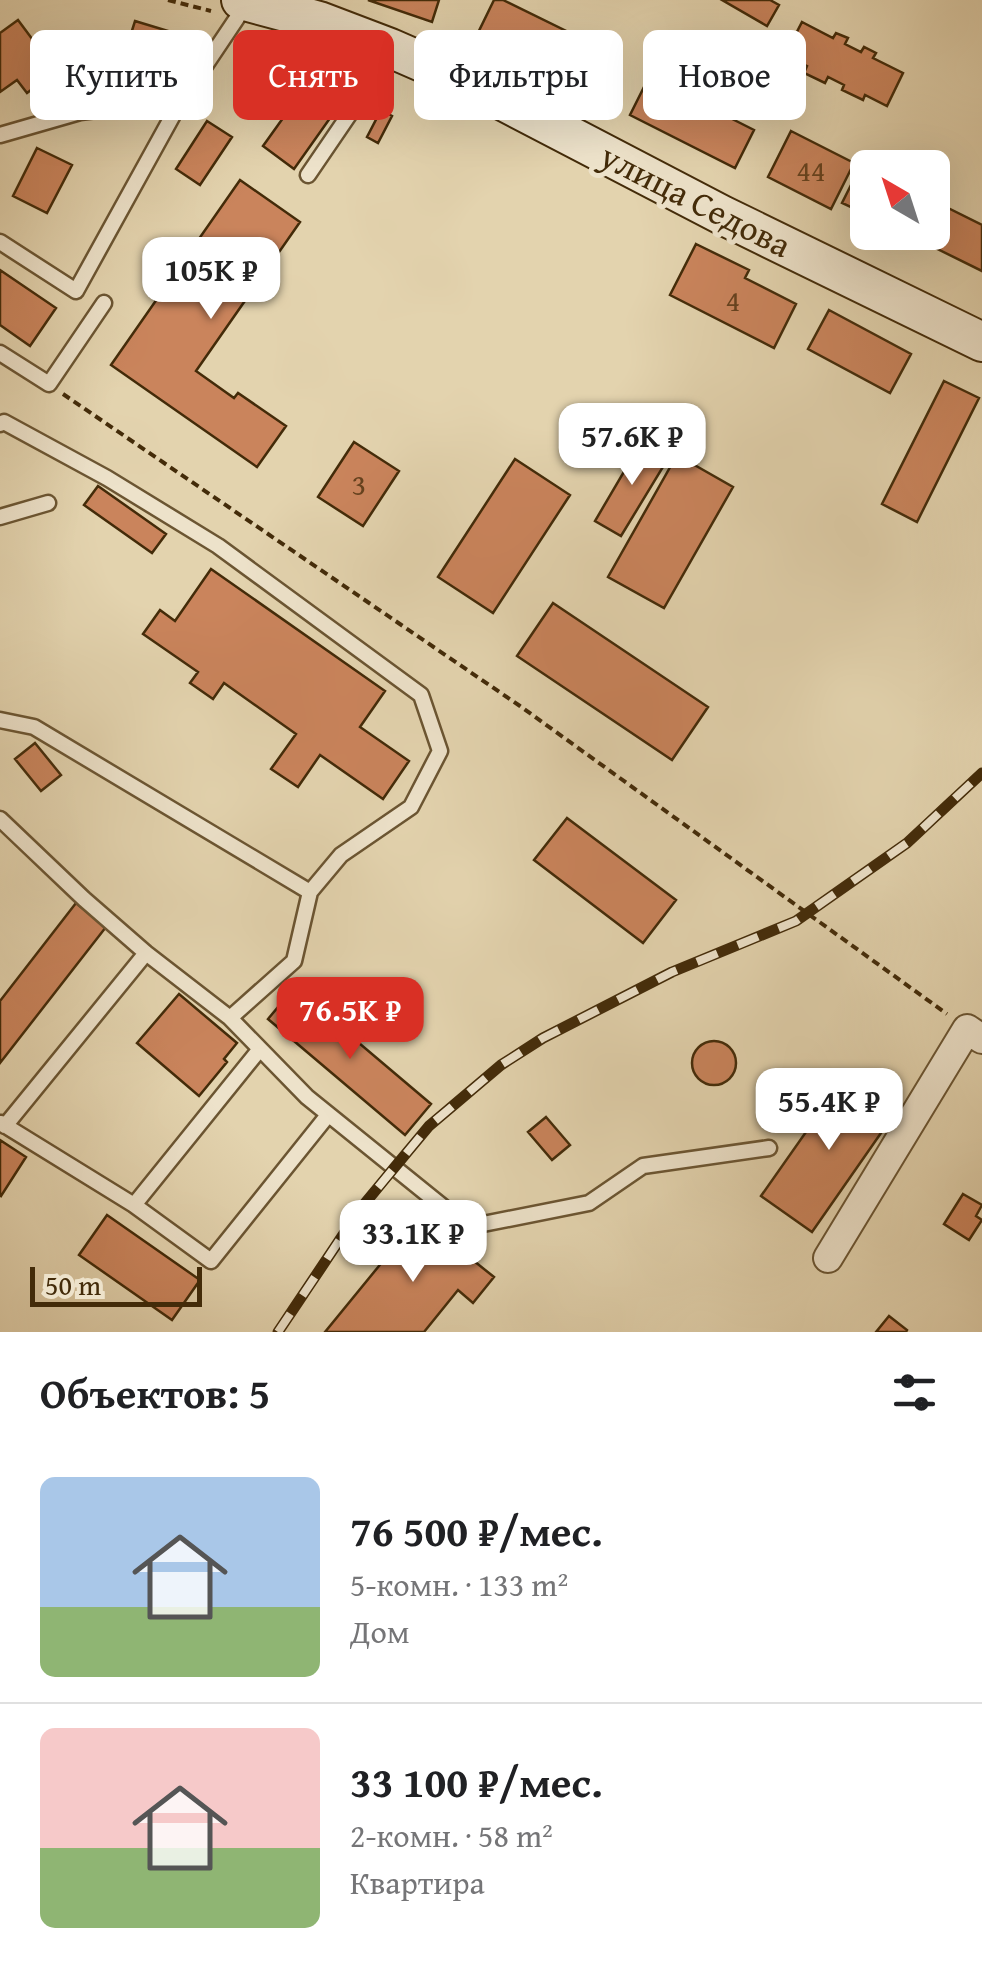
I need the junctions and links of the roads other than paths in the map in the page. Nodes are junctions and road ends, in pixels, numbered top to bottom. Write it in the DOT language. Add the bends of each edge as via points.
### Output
graph roads {
  1 [pos="242,0"];
  2 [pos="343,30"];
  3 [pos="394,50"];
  4 [pos="213,54"];
  5 [pos="52,120"];
  6 [pos="170,120"];
  7 [pos="345,120"];
  8 [pos="0,135"];
  9 [pos="308,175"];
  10 [pos="0,242"];
  11 [pos="104,303"];
  12 [pos="982,342"];
  13 [pos="0,352"];
  14 [pos="0,424"];
  15 [pos="48,504"];
  16 [pos="0,517"];
  17 [pos="0,720"];
  18 [pos="0,818"];
  19 [pos="310,892"];
  20 [pos="146,953"];
  21 [pos="230,1018"];
  22 [pos="975,1034"];
  23 [pos="260,1048"];
  24 [pos="328,1114"];
  25 [pos="3,1124"];
  26 [pos="769,1148"];
  27 [pos="134,1205"];
  28 [pos="828,1258"];
  1 -- 2 [label="street, улица Седова"];
  1 -- 4 [label="lane"];
  3 -- 12 [label="street, улица Седова"];
  5 -- 8 [label="lane"];
  6 -- 10 [label="lane" via="76,292"];
  7 -- 9 [label="lane"];
  11 -- 13 [label="lane" via="49,384"];
  14 -- 19 [label="lane" via="107,478 218,546 421,695 440,751 411,807 340,855"];
  15 -- 16 [label="lane"];
  17 -- 19 [label="lane" via="34,727"];
  18 -- 20 [label="lane"];
  19 -- 21 [label="lane" via="294,962"];
  20 -- 21 [label="lane"];
  20 -- 25 [label="lane"];
  21 -- 23 [label="lane"];
  22 -- 28 [label="street"];
  23 -- 24 [label="lane"];
  23 -- 27 [label="lane"];
  24 -- 26 [label="lane" via="468,1227 589,1203 643,1166"];
  24 -- 27 [label="lane" via="212,1261"];
  25 -- 27 [label="lane"];
}
